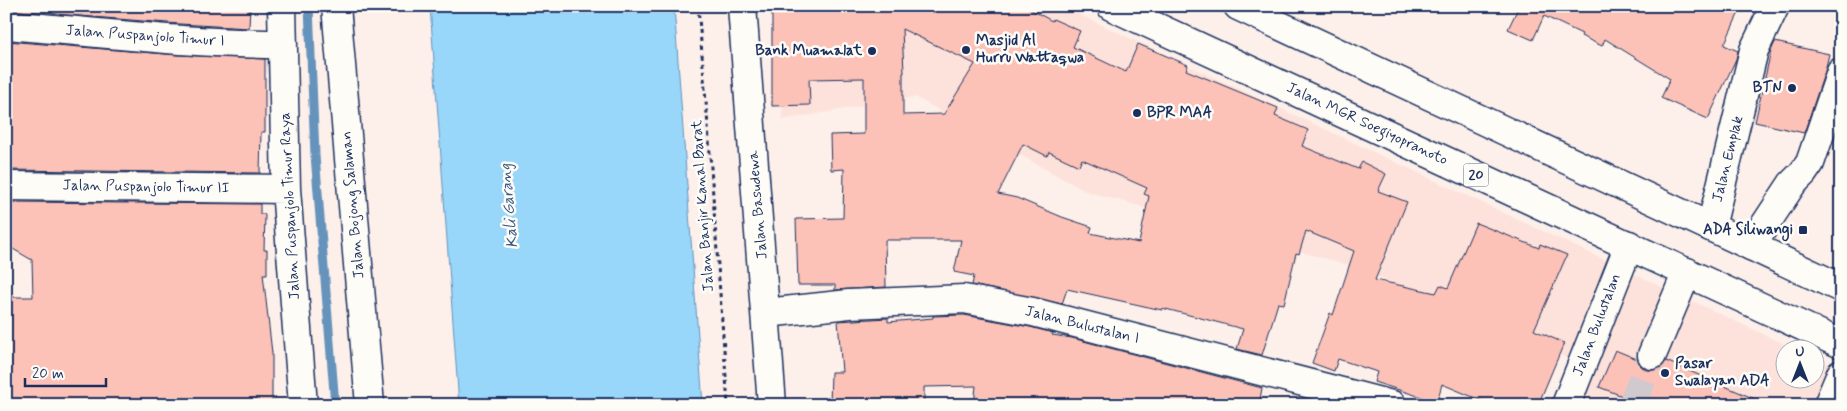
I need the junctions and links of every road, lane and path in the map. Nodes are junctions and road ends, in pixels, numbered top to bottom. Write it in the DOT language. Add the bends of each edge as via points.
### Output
graph roads {
  1 [pos="282,6"];
  2 [pos="336,6"];
  3 [pos="698,6"];
  4 [pos="742,6"];
  5 [pos="1111,6"];
  6 [pos="1238,6"];
  7 [pos="1775,6"];
  8 [pos="6,25"];
  9 [pos="283,44"];
  10 [pos="1841,72"];
  11 [pos="6,186"];
  12 [pos="286,188"];
  13 [pos="1711,227"];
  14 [pos="1629,245"];
  15 [pos="1751,246"];
  16 [pos="1687,272"];
  17 [pos="1841,288"];
  18 [pos="766,312"];
  19 [pos="1841,344"];
  20 [pos="1652,355"];
  21 [pos="1841,374"];
  22 [pos="303,405"];
  23 [pos="370,405"];
  24 [pos="728,405"];
  25 [pos="772,405"];
  26 [pos="1392,405"];
  27 [pos="1566,405"];
  28 [pos="1828,405"];
  1 -- 9 [label="main road, Jalan Puspanjolo Timur Raya"];
  2 -- 23 [label="main road, Jalan Bojong Salaman"];
  3 -- 24 [label="path, Jalan Banjir Kanal Barat"];
  4 -- 18 [label="main road, Jalan Basudewa"];
  5 -- 14 [label="main road, Jalan MGR Soegiyopranoto / 20"];
  6 -- 13 [label="main road"];
  7 -- 13 [label="main road, Jalan Emplak" via="1754,50"];
  8 -- 9 [label="main road, Jalan Puspanjolo Timur I" via="94,34"];
  9 -- 12 [label="main road, Jalan Puspanjolo Timur Raya"];
  10 -- 15 [label="main road" via="1810,163 1792,184"];
  11 -- 12 [label="main road, Jalan Puspanjolo Timur II"];
  12 -- 22 [label="main road, Jalan Puspanjolo Timur Raya"];
  13 -- 15 [label="main road"];
  14 -- 16 [label="main road, Jalan MGR Soegiyopranoto / 20"];
  14 -- 27 [label="main road, Jalan Bulustalan"];
  15 -- 17 [label="main road"];
  16 -- 19 [label="main road, Jalan MGR Soegiyopranoto / 20"];
  16 -- 20 [label="main road"];
  18 -- 25 [label="main road, Jalan Basudewa"];
  18 -- 26 [label="main road, Jalan Bulustalan I" via="848,304 964,299 1033,312"];
  21 -- 28 [label="main road"];
}
